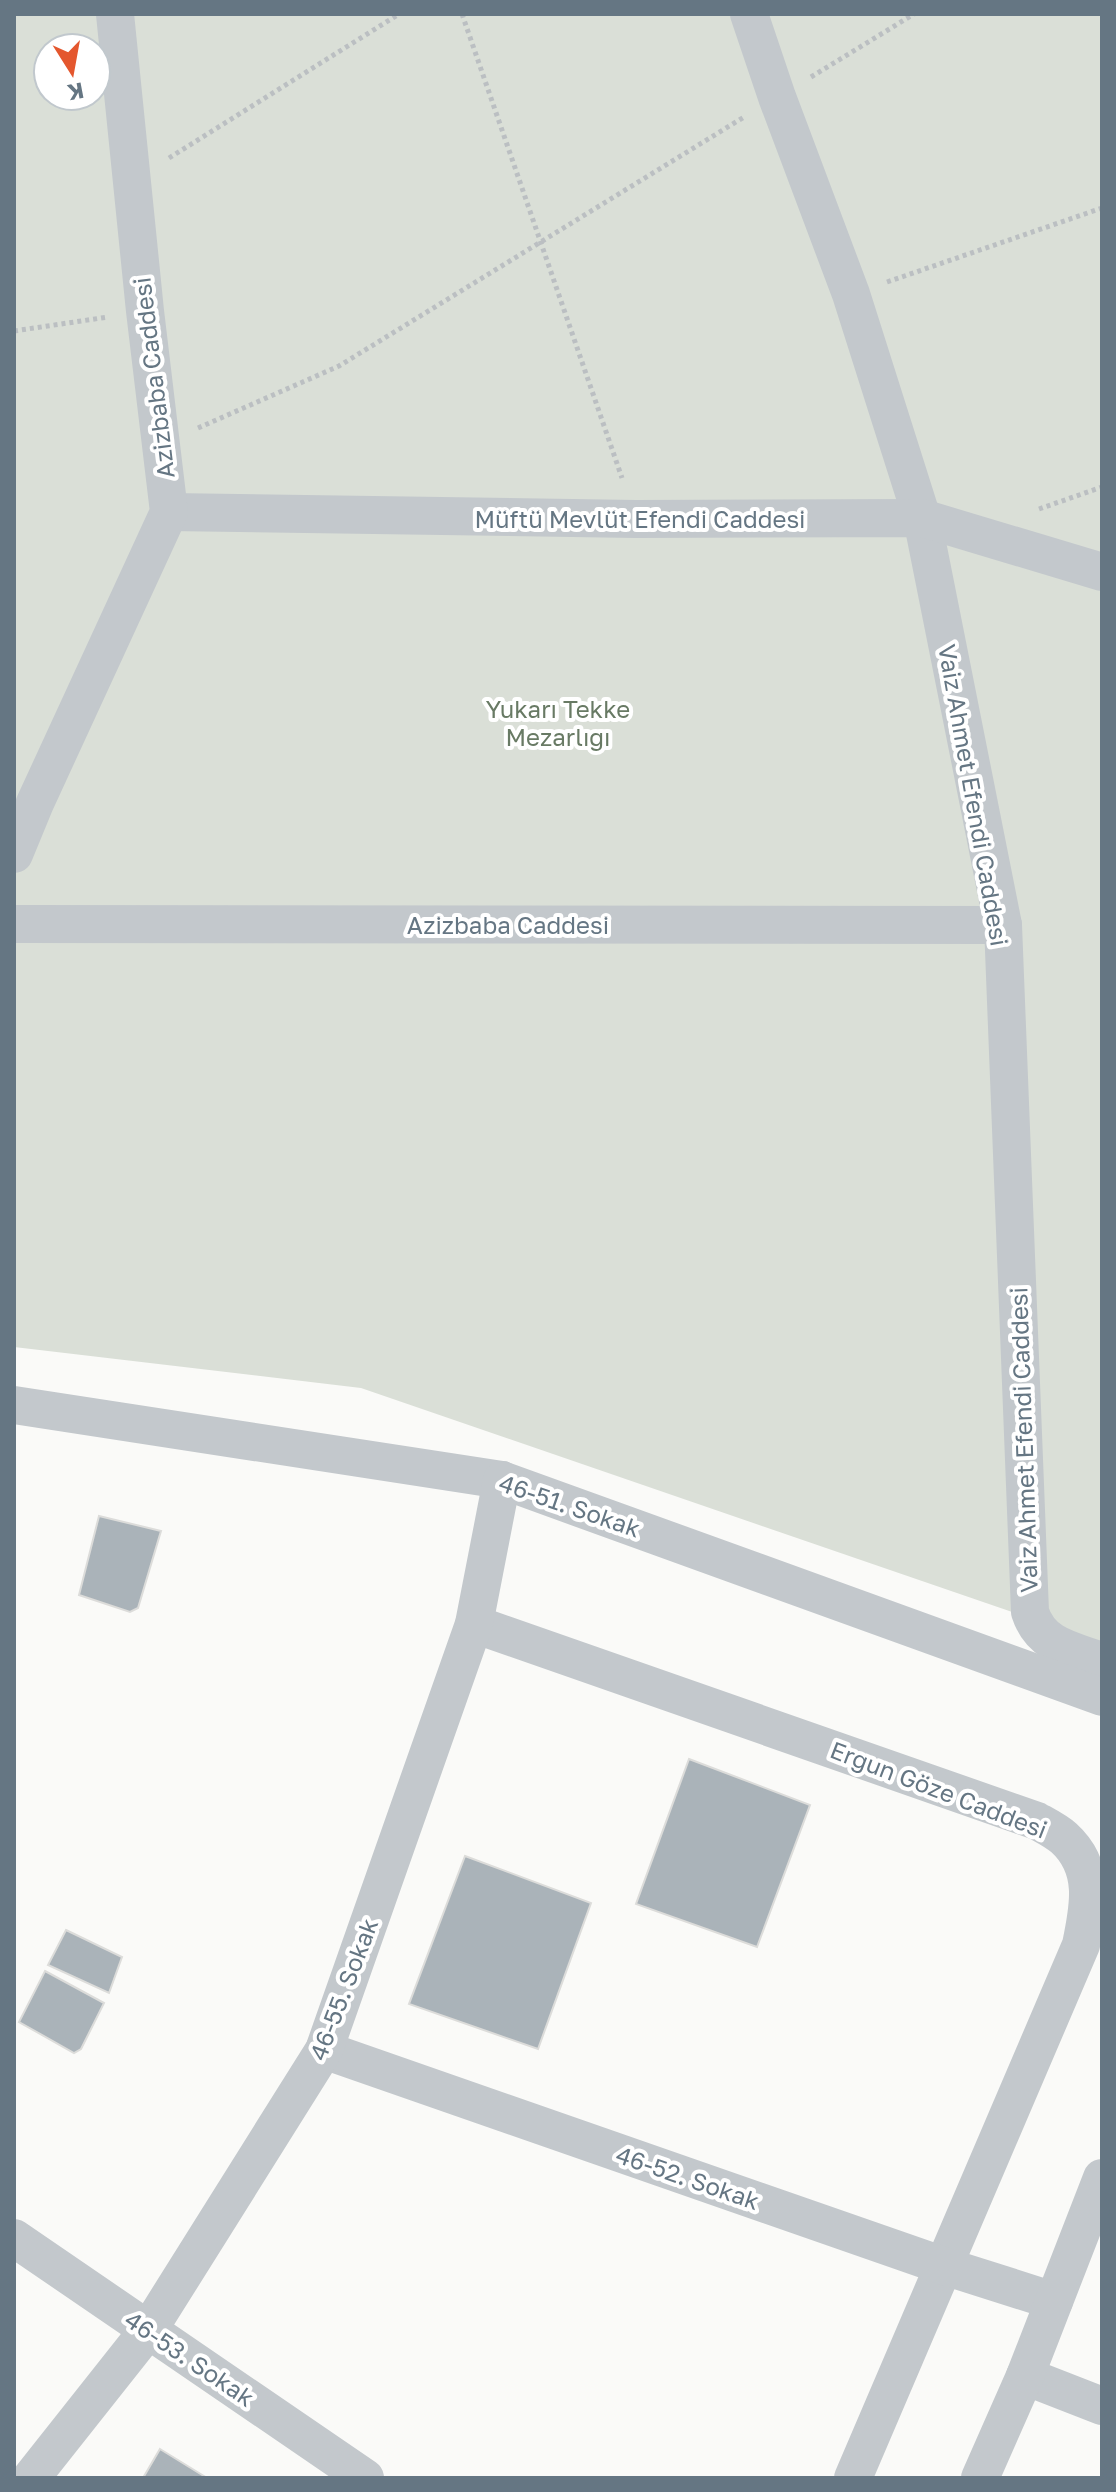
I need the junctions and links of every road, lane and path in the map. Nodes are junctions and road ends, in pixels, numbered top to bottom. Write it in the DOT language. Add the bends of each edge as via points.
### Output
graph roads {
  1 [pos="115,14"];
  2 [pos="399,14"];
  3 [pos="462,14"];
  4 [pos="749,14"];
  5 [pos="914,14"];
  6 [pos="777,97"];
  7 [pos="131,182"];
  8 [pos="1102,208"];
  9 [pos="540,242"];
  10 [pos="851,294"];
  11 [pos="145,311"];
  12 [pos="14,331"];
  13 [pos="160,445"];
  14 [pos="169,512"];
  15 [pos="922,518"];
  16 [pos="636,519"];
  17 [pos="1102,572"];
  18 [pos="14,854"];
  19 [pos="14,924"];
  20 [pos="1003,925"];
  21 [pos="14,1405"];
  22 [pos="502,1480"];
  23 [pos="474,1624"];
  24 [pos="1102,1661"];
  25 [pos="1102,1697"];
  26 [pos="324,2050"];
  27 [pos="1102,2178"];
  28 [pos="14,2238"];
  29 [pos="944,2266"];
  30 [pos="1054,2301"];
  31 [pos="149,2329"];
  32 [pos="1025,2376"];
  33 [pos="1102,2406"];
  34 [pos="31,2478"];
  35 [pos="365,2478"];
  36 [pos="853,2478"];
  37 [pos="980,2478"];
  1 -- 7 [label="street, Azizbaba Caddesi"];
  2 -- 7 [label="path"];
  3 -- 9 [label="path"];
  4 -- 6 [label="street, Vaiz Ahmet Efendi Caddesi"];
  5 -- 6 [label="path"];
  6 -- 9 [label="path"];
  6 -- 10 [label="street, Vaiz Ahmet Efendi Caddesi"];
  7 -- 11 [label="street, Azizbaba Caddesi"];
  8 -- 10 [label="path"];
  9 -- 13 [label="path" via="339,366"];
  9 -- 16 [label="path"];
  10 -- 15 [label="street, Vaiz Ahmet Efendi Caddesi"];
  11 -- 12 [label="path"];
  11 -- 13 [label="street, Azizbaba Caddesi"];
  13 -- 14 [label="street, Azizbaba Caddesi"];
  14 -- 16 [label="street, Müftü Mevlüt Efendi Caddesi"];
  14 -- 18 [label="street, Azizbaba Caddesi"];
  15 -- 16 [label="street, Müftü Mevlüt Efendi Caddesi"];
  15 -- 17 [label="street, Müftü Mevlüt Efendi Caddesi"];
  15 -- 20 [label="street, Vaiz Ahmet Efendi Caddesi"];
  19 -- 20 [label="street, Azizbaba Caddesi"];
  20 -- 24 [label="street, Vaiz Ahmet Efendi Caddesi" via="1030,1612 1040,1634"];
  21 -- 22 [label="street, 46-51. Sokak"];
  22 -- 23 [label="street, 46-55. Sokak"];
  22 -- 25 [label="street, 46-51. Sokak"];
  23 -- 26 [label="street, 46-55. Sokak"];
  23 -- 29 [label="street, Ergun Göze Caddesi" via="1037,1821 1064,1838 1081,1858 1089,1907 1081,1945"];
  26 -- 29 [label="street, 46-52. Sokak"];
  26 -- 31 [label="street, 46-55. Sokak"];
  27 -- 30 [label="street"];
  28 -- 31 [label="street, 46-53. Sokak"];
  29 -- 30 [label="street, 46-52. Sokak"];
  29 -- 36 [label="street, Ergun Göze Caddesi"];
  30 -- 32 [label="street"];
  31 -- 34 [label="street, 46-55. Sokak"];
  31 -- 35 [label="street, 46-53. Sokak"];
  32 -- 33 [label="street"];
  32 -- 37 [label="street"];
}
